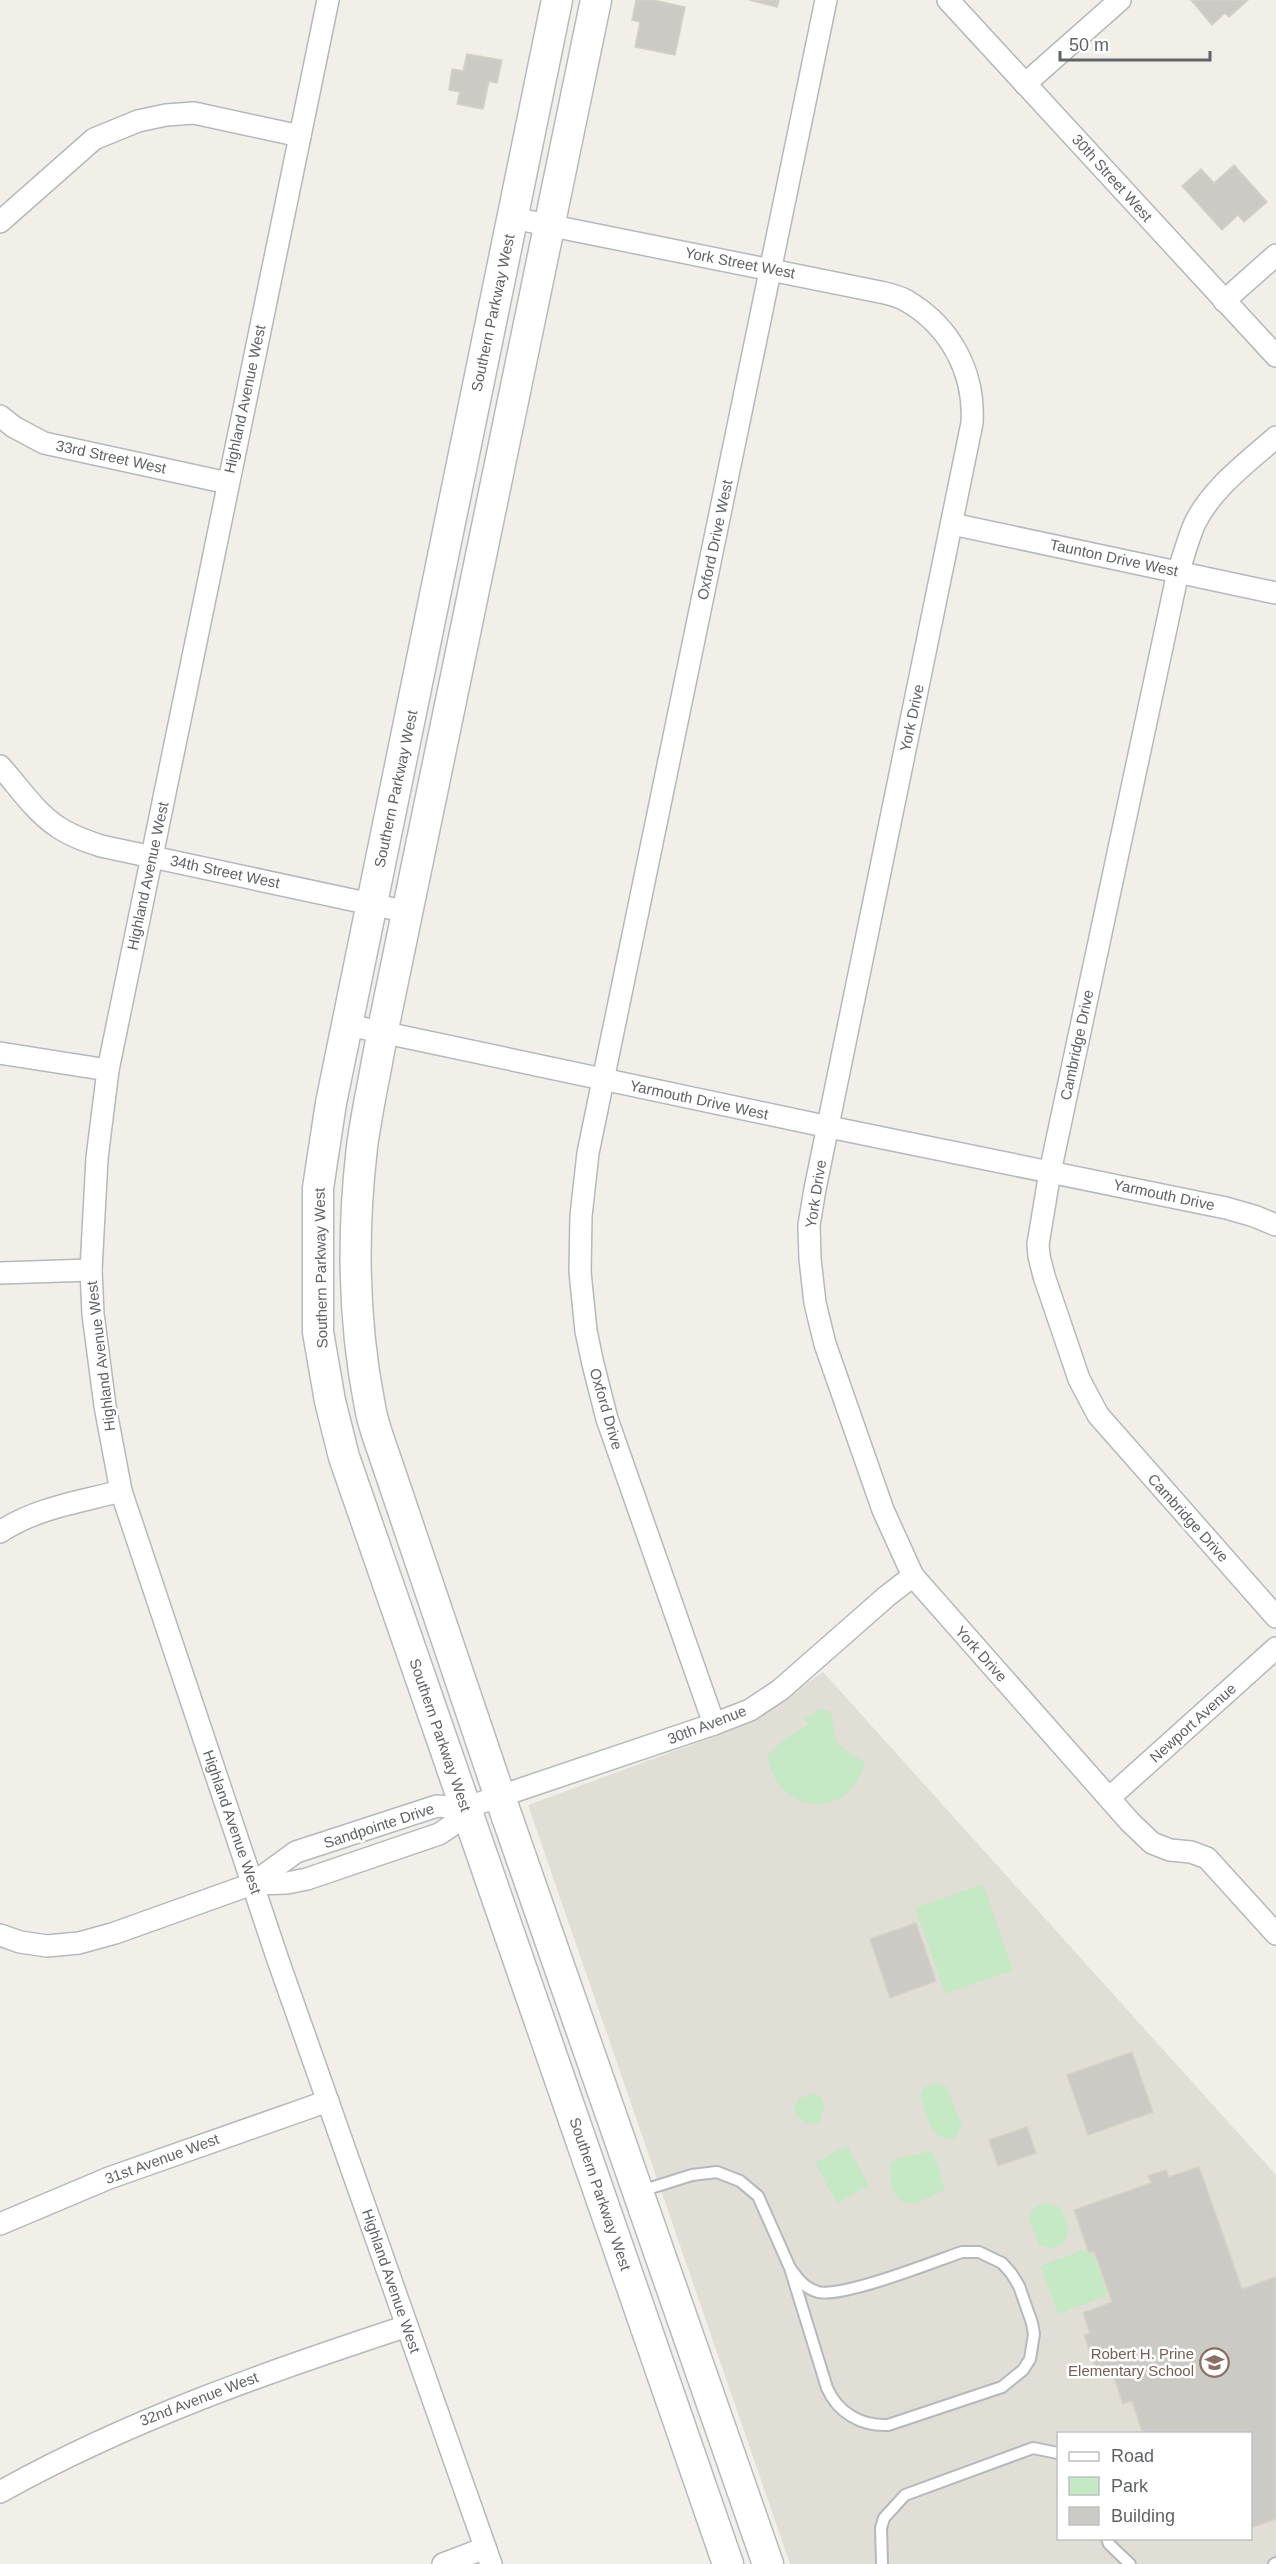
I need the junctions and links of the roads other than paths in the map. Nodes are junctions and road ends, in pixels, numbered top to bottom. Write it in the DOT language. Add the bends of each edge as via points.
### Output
graph roads {
  1 [pos="328,0"];
  2 [pos="557,0"];
  3 [pos="596,0"];
  4 [pos="826,0"];
  5 [pos="948,0"];
  6 [pos="1120,0"];
  7 [pos="1025,84"];
  8 [pos="300,136"];
  9 [pos="513,218"];
  10 [pos="0,222"];
  11 [pos="550,225"];
  12 [pos="1276,255"];
  13 [pos="770,269"];
  14 [pos="1224,301"];
  15 [pos="951,341"];
  16 [pos="1276,356"];
  17 [pos="0,416"];
  18 [pos="1276,437"];
  19 [pos="228,483"];
  20 [pos="952,524"];
  21 [pos="1178,572"];
  22 [pos="1276,593"];
  23 [pos="0,766"];
  24 [pos="152,856"];
  25 [pos="372,903"];
  26 [pos="408,912"];
  27 [pos="348,1025"];
  28 [pos="382,1034"];
  29 [pos="0,1053"];
  30 [pos="108,1070"];
  31 [pos="604,1080"];
  32 [pos="829,1127"];
  33 [pos="1050,1172"];
  34 [pos="1276,1225"];
  35 [pos="91,1270"];
  36 [pos="0,1273"];
  37 [pos="121,1491"];
  38 [pos="0,1532"];
  39 [pos="913,1576"];
  40 [pos="1276,1617"];
  41 [pos="1276,1648"];
  42 [pos="714,1724"];
  43 [pos="500,1797"];
  44 [pos="1109,1798"];
  45 [pos="465,1808"];
  46 [pos="252,1884"];
  47 [pos="1273,1930"];
  48 [pos="0,1935"];
  49 [pos="328,2101"];
  50 [pos="638,2192"];
  51 [pos="0,2224"];
  52 [pos="790,2268"];
  53 [pos="407,2326"];
  54 [pos="1057,2453"];
  55 [pos="0,2492"];
  56 [pos="1108,2541"];
  57 [pos="488,2556"];
  58 [pos="883,2562"];
  59 [pos="443,2564"];
  60 [pos="728,2564"];
  61 [pos="768,2564"];
  62 [pos="1116,2564"];
  63 [pos="1130,2564"];
  1 -- 8 [label="street, Highland Avenue West"];
  2 -- 9 [label="street, Southern Parkway West"];
  3 -- 11 [label="street"];
  4 -- 13 [label="street, Oxford Drive West"];
  5 -- 7 [label="street, 30th Street West"];
  6 -- 7 [label="street"];
  7 -- 14 [label="street, 30th Street West"];
  8 -- 10 [label="street" via="194,113 138,121 94,139"];
  8 -- 19 [label="street, Highland Avenue West"];
  9 -- 11 [label="street, York Street West"];
  9 -- 25 [label="street, Southern Parkway West"];
  11 -- 13 [label="street, York Street West"];
  11 -- 26 [label="street"];
  12 -- 14 [label="street"];
  13 -- 15 [label="street, York Street West" via="905,299"];
  13 -- 31 [label="street, Oxford Drive West"];
  14 -- 16 [label="street, 30th Street West"];
  15 -- 20 [label="street, York Drive" via="968,377 973,409"];
  17 -- 19 [label="street, 33rd Street West" via="44,443"];
  18 -- 21 [label="street, Cambridge Drive" via="1206,504"];
  19 -- 24 [label="street, Highland Avenue West"];
  20 -- 21 [label="street, Taunton Drive West"];
  20 -- 32 [label="street, York Drive"];
  21 -- 22 [label="street, Taunton Drive West"];
  21 -- 33 [label="street, Cambridge Drive"];
  23 -- 24 [label="street, 34th Street West" via="58,828 101,846"];
  24 -- 25 [label="street, 34th Street West"];
  24 -- 30 [label="street, Highland Avenue West"];
  25 -- 26 [label="street, 34th Street West"];
  25 -- 27 [label="street, Southern Parkway West"];
  26 -- 28 [label="street"];
  27 -- 28 [label="street, Yarmouth Drive West"];
  27 -- 45 [label="street, Southern Parkway West" via="318,1188 318,1332 344,1457"];
  28 -- 31 [label="street, Yarmouth Drive West"];
  28 -- 43 [label="street" via="363,1145 357,1209 355,1262 361,1351 370,1409"];
  29 -- 30 [label="street"];
  30 -- 35 [label="street, Highland Avenue West" via="96,1170"];
  31 -- 32 [label="street, Yarmouth Drive West"];
  31 -- 42 [label="street, Oxford Drive" via="588,1153 581,1216 580,1272 586,1331 607,1419"];
  32 -- 33 [label="street, Yarmouth Drive West"];
  32 -- 39 [label="street, York Drive" via="810,1225 815,1303 825,1344 883,1510"];
  33 -- 34 [label="street, Yarmouth Drive" via="1226,1208"];
  33 -- 40 [label="street, Cambridge Drive" via="1039,1256 1086,1396 1115,1436"];
  35 -- 36 [label="street"];
  35 -- 37 [label="street, Highland Avenue West" via="105,1406"];
  37 -- 38 [label="street" via="36,1513"];
  37 -- 46 [label="street, Highland Avenue West"];
  39 -- 42 [label="street, 30th Avenue" via="780,1690 750,1710"];
  39 -- 44 [label="street, York Drive"];
  41 -- 44 [label="street, Newport Avenue"];
  42 -- 43 [label="street, 30th Avenue"];
  43 -- 45 [label="street, 30th Avenue"];
  43 -- 50 [label="street"];
  44 -- 47 [label="street, York Drive" via="1152,1843 1208,1858"];
  45 -- 46 [label="street, Sandpointe Drive" via="437,1806 296,1852"];
  45 -- 46 [label="street, Sandpointe Drive" via="439,1834 307,1879"];
  45 -- 60 [label="street, Southern Parkway West"];
  46 -- 48 [label="street, Sandpointe Drive" via="79,1943 47,1946"];
  46 -- 49 [label="street, Highland Avenue West"];
  49 -- 51 [label="street, 31st Avenue West" via="109,2178"];
  49 -- 53 [label="street, Highland Avenue West"];
  50 -- 52 [label="lane" via="704,2172 717,2172 740,2181 765,2206"];
  50 -- 61 [label="street"];
  52 -- 52 [label="lane" via="832,2399 862,2421 888,2425 1002,2387 1030,2359 1034,2334 1019,2286 1002,2263 979,2252 962,2252 839,2293 817,2292"];
  53 -- 55 [label="street, 32nd Avenue West" via="125,2428"];
  53 -- 57 [label="street, Highland Avenue West"];
  54 -- 58 [label="lane" via="1033,2448 905,2495 884,2518 879,2538"];
  56 -- 62 [label="lane"];
  56 -- 63 [label="lane"];
  57 -- 59 [label="street"];
}
